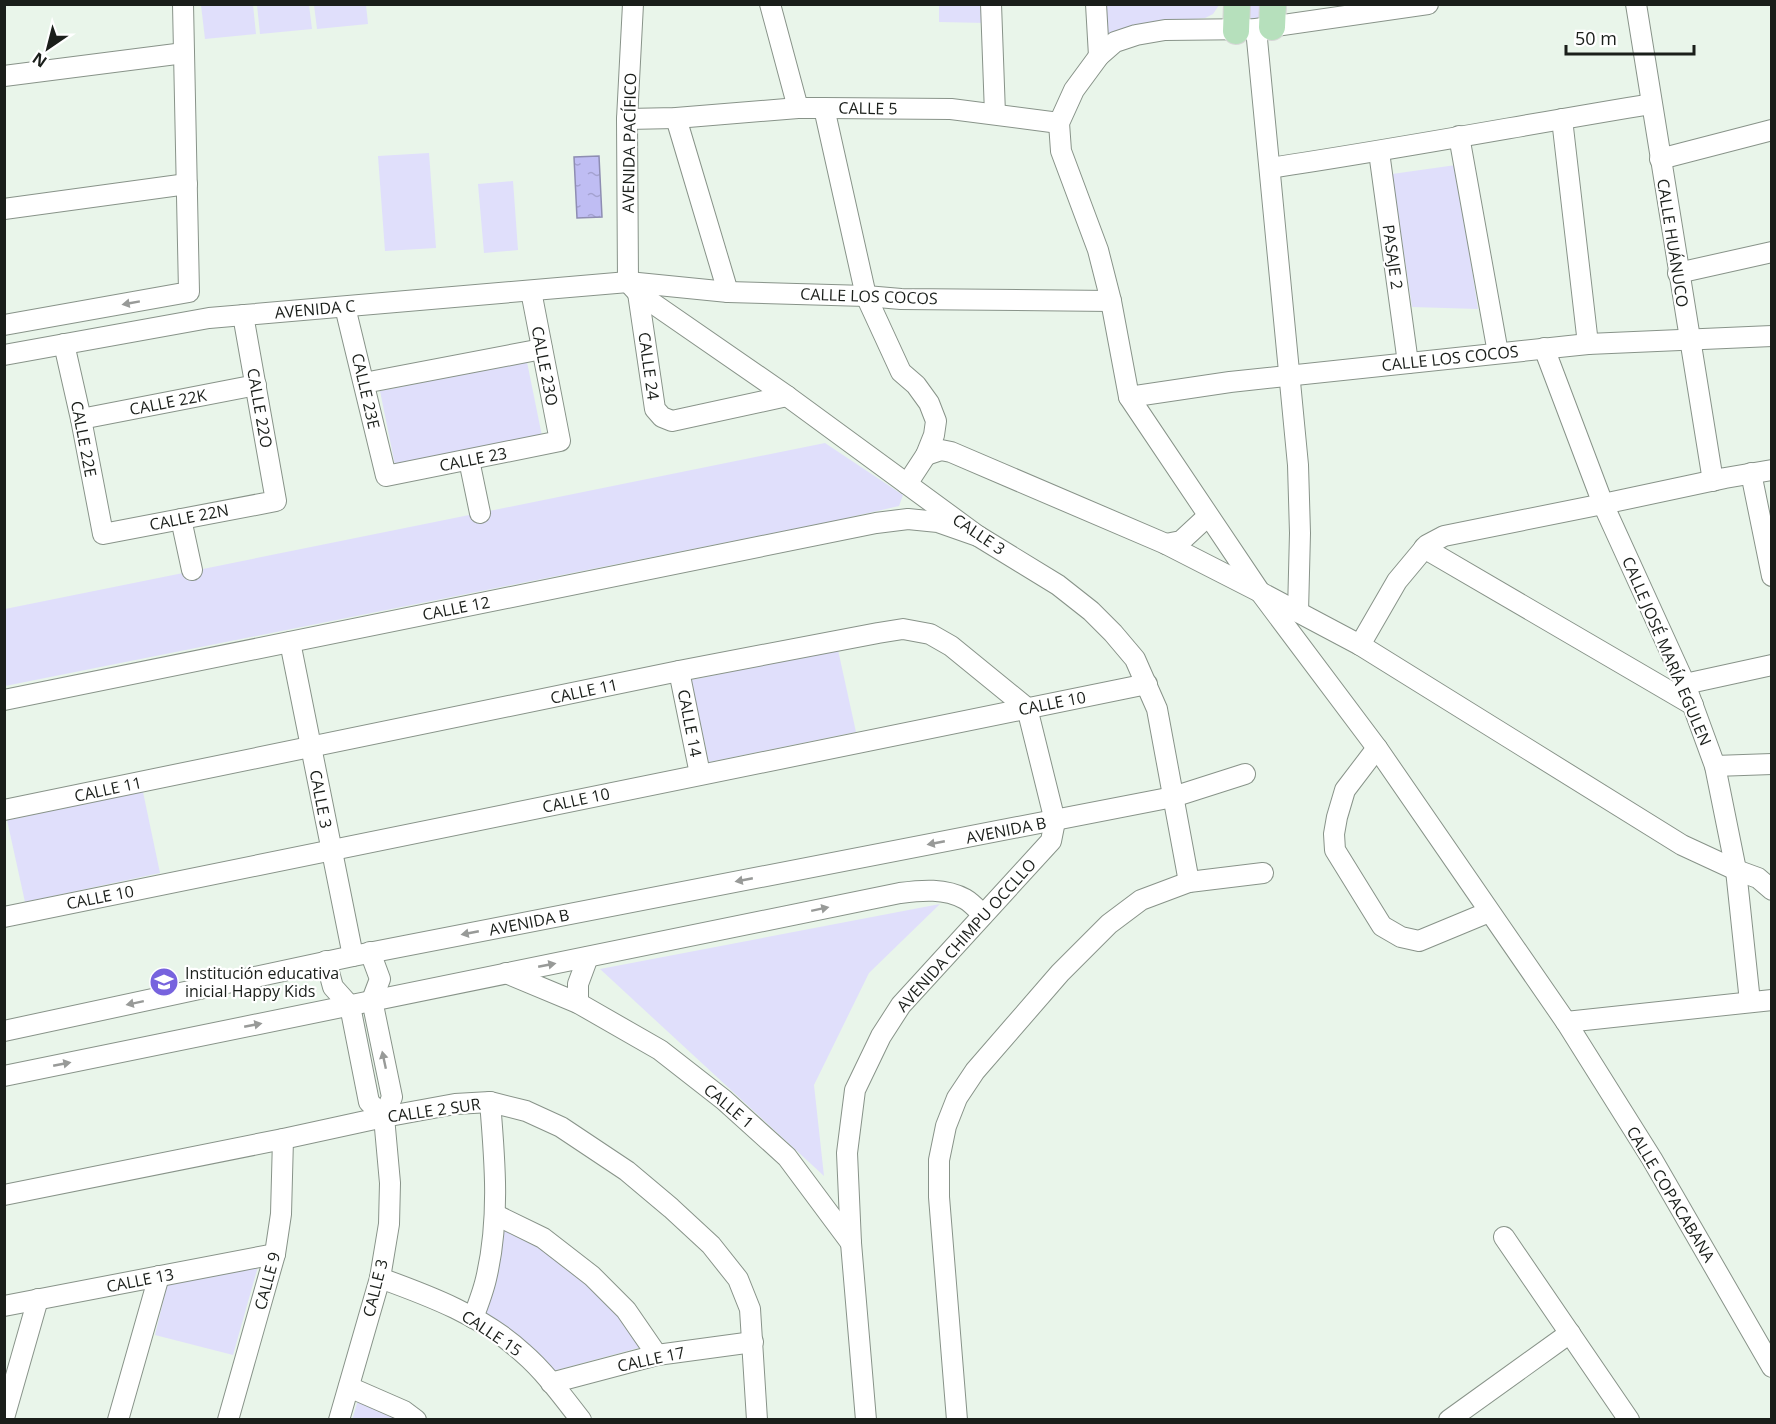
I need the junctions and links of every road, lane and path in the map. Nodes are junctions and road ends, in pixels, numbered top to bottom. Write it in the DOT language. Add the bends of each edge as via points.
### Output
graph roads {
  1 [pos="183,4"];
  2 [pos="633,4"];
  3 [pos="771,4"];
  4 [pos="991,4"];
  5 [pos="1096,4"];
  6 [pos="1237,4"];
  7 [pos="1428,4"];
  8 [pos="1636,4"];
  9 [pos="1260,23"];
  10 [pos="184,54"];
  11 [pos="1099,56"];
  12 [pos="4,76"];
  13 [pos="1652,104"];
  14 [pos="798,108"];
  15 [pos="824,108"];
  16 [pos="995,114"];
  17 [pos="676,118"];
  18 [pos="627,119"];
  19 [pos="1562,119"];
  20 [pos="1059,123"];
  21 [pos="1772,130"];
  22 [pos="1459,136"];
  23 [pos="1379,152"];
  24 [pos="1660,159"];
  25 [pos="1270,168"];
  26 [pos="187,184"];
  27 [pos="4,209"];
  28 [pos="1772,252"];
  29 [pos="1678,273"];
  30 [pos="633,288"];
  31 [pos="531,291"];
  32 [pos="728,292"];
  33 [pos="866,296"];
  34 [pos="1111,301"];
  35 [pos="345,307"];
  36 [pos="243,315"];
  37 [pos="4,325"];
  38 [pos="1772,336"];
  39 [pos="1688,338"];
  40 [pos="64,344"];
  41 [pos="1588,344"];
  42 [pos="1544,348"];
  43 [pos="542,349"];
  44 [pos="1498,353"];
  45 [pos="4,355"];
  46 [pos="1408,363"];
  47 [pos="1289,375"];
  48 [pos="364,383"];
  49 [pos="256,385"];
  50 [pos="787,396"];
  51 [pos="1129,397"];
  52 [pos="81,419"];
  53 [pos="560,441"];
  54 [pos="926,455"];
  55 [pos="469,460"];
  56 [pos="1772,470"];
  57 [pos="1751,473"];
  58 [pos="386,476"];
  59 [pos="1713,481"];
  60 [pos="912,488"];
  61 [pos="276,501"];
  62 [pos="1603,504"];
  63 [pos="480,513"];
  64 [pos="1209,516"];
  65 [pos="181,519"];
  66 [pos="908,519"];
  67 [pos="103,534"];
  68 [pos="978,536"];
  69 [pos="1166,544"];
  70 [pos="1424,548"];
  71 [pos="192,570"];
  72 [pos="1772,576"];
  73 [pos="1260,592"];
  74 [pos="1298,612"];
  75 [pos="290,642"];
  76 [pos="1360,645"];
  77 [pos="1772,665"];
  78 [pos="679,671"];
  79 [pos="1147,684"];
  80 [pos="1685,684"];
  81 [pos="4,700"];
  82 [pos="1693,705"];
  83 [pos="1027,708"];
  84 [pos="311,747"];
  85 [pos="1377,748"];
  86 [pos="1772,764"];
  87 [pos="1715,766"];
  88 [pos="700,774"];
  89 [pos="1245,774"];
  90 [pos="1173,797"];
  91 [pos="4,810"];
  92 [pos="1055,820"];
  93 [pos="332,851"];
  94 [pos="1736,870"];
  95 [pos="1263,873"];
  96 [pos="1189,882"];
  97 [pos="1770,887"];
  98 [pos="1490,912"];
  99 [pos="983,915"];
  100 [pos="4,917"];
  101 [pos="361,954"];
  102 [pos="588,957"];
  103 [pos="326,961"];
  104 [pos="506,973"];
  105 [pos="372,999"];
  106 [pos="1772,1000"];
  107 [pos="1750,1002"];
  108 [pos="578,1003"];
  109 [pos="350,1006"];
  110 [pos="1566,1022"];
  111 [pos="4,1031"];
  112 [pos="4,1076"];
  113 [pos="490,1102"];
  114 [pos="384,1117"];
  115 [pos="283,1139"];
  116 [pos="4,1196"];
  117 [pos="496,1215"];
  118 [pos="1504,1237"];
  119 [pos="851,1242"];
  120 [pos="275,1254"];
  121 [pos="159,1276"];
  122 [pos="380,1278"];
  123 [pos="38,1299"];
  124 [pos="4,1306"];
  125 [pos="473,1318"];
  126 [pos="1570,1333"];
  127 [pos="753,1342"];
  128 [pos="657,1355"];
  129 [pos="1772,1367"];
  130 [pos="551,1383"];
  131 [pos="349,1387"];
  132 [pos="4,1418"];
  133 [pos="118,1419"];
  134 [pos="228,1419"];
  135 [pos="339,1419"];
  136 [pos="416,1419"];
  137 [pos="581,1419"];
  138 [pos="757,1419"];
  139 [pos="866,1419"];
  140 [pos="957,1419"];
  141 [pos="1449,1419"];
  142 [pos="1627,1419"];
  1 -- 10 [label="street"];
  2 -- 18 [label="street, AVENIDA PACÍFICO"];
  3 -- 14 [label="street"];
  4 -- 16 [label="street"];
  5 -- 11 [label="street"];
  6 -- 9 [label="main road"];
  7 -- 9 [label="street"];
  8 -- 13 [label="street, CALLE HUÁNUCO"];
  9 -- 11 [label="street" via="1136,35 1115,42"];
  9 -- 25 [label="street"];
  10 -- 12 [label="street"];
  10 -- 26 [label="street"];
  11 -- 20 [label="street" via="1074,90"];
  13 -- 19 [label="street"];
  13 -- 24 [label="street, CALLE HUÁNUCO"];
  14 -- 15 [label="street, CALLE 5"];
  14 -- 17 [label="street, CALLE 5"];
  15 -- 16 [label="street, CALLE 5" via="951,109"];
  15 -- 33 [label="street"];
  16 -- 20 [label="street, CALLE 5"];
  17 -- 18 [label="street, CALLE 5"];
  17 -- 32 [label="street"];
  18 -- 30 [label="street, AVENIDA PACÍFICO"];
  19 -- 22 [label="street"];
  19 -- 41 [label="street"];
  20 -- 34 [label="street" via="1061,151 1098,250"];
  21 -- 24 [label="street"];
  22 -- 23 [label="street"];
  22 -- 44 [label="street"];
  23 -- 25 [label="street"];
  23 -- 46 [label="street, PASAJE 2"];
  24 -- 29 [label="street, CALLE HUÁNUCO"];
  25 -- 47 [label="street"];
  26 -- 27 [label="street"];
  26 -- 37 [label="street, one-way" via="189,292"];
  28 -- 29 [label="street"];
  29 -- 39 [label="street, CALLE HUÁNUCO"];
  30 -- 31 [label="street, AVENIDA C"];
  30 -- 32 [label="street, CALLE LOS COCOS"];
  30 -- 50 [label="street, CALLE 3"];
  30 -- 50 [label="street, CALLE 24" via="655,409 662,417 672,421"];
  31 -- 35 [label="street, AVENIDA C"];
  31 -- 43 [label="street, CALLE 23O"];
  32 -- 33 [label="street, CALLE LOS COCOS"];
  33 -- 34 [label="street, CALLE LOS COCOS"];
  33 -- 54 [label="street" via="901,372 933,412 934,435"];
  34 -- 51 [label="street"];
  35 -- 36 [label="street, AVENIDA C"];
  35 -- 48 [label="street, CALLE 23E"];
  36 -- 40 [label="street, AVENIDA C"];
  36 -- 49 [label="street, CALLE 22O"];
  38 -- 39 [label="street, CALLE LOS COCOS"];
  39 -- 41 [label="street, CALLE LOS COCOS"];
  39 -- 59 [label="street, CALLE HUÁNUCO"];
  40 -- 45 [label="street, AVENIDA C"];
  40 -- 52 [label="street, CALLE 22E"];
  41 -- 42 [label="street, CALLE LOS COCOS"];
  42 -- 44 [label="street, CALLE LOS COCOS"];
  42 -- 62 [label="street, CALLE JOSÉ MARÍA EGULEN"];
  43 -- 48 [label="street"];
  43 -- 53 [label="street, CALLE 23O"];
  44 -- 46 [label="street, CALLE LOS COCOS"];
  46 -- 47 [label="street, CALLE LOS COCOS"];
  47 -- 51 [label="street, CALLE LOS COCOS"];
  47 -- 74 [label="street" via="1298,465"];
  48 -- 58 [label="street, CALLE 23E"];
  49 -- 52 [label="street, CALLE 22K"];
  49 -- 61 [label="street, CALLE 22O"];
  50 -- 60 [label="street, CALLE 3"];
  51 -- 64 [label="street, CALLE COPACABANA"];
  52 -- 67 [label="street, CALLE 22E"];
  53 -- 55 [label="street, CALLE 23"];
  54 -- 60 [label="street"];
  54 -- 69 [label="street" via="941,450 951,452"];
  55 -- 58 [label="street, CALLE 23"];
  55 -- 63 [label="street"];
  56 -- 57 [label="street"];
  57 -- 59 [label="street"];
  57 -- 72 [label="street"];
  59 -- 62 [label="street"];
  60 -- 66 [label="street"];
  60 -- 68 [label="street, CALLE 3"];
  61 -- 65 [label="street, CALLE 22N"];
  62 -- 70 [label="street" via="1444,536"];
  62 -- 80 [label="street, CALLE JOSÉ MARÍA EGULEN"];
  64 -- 69 [label="street" via="1181,541"];
  64 -- 73 [label="street, CALLE COPACABANA"];
  65 -- 67 [label="street, CALLE 22N"];
  65 -- 71 [label="street"];
  66 -- 68 [label="street, CALLE 12" via="938,522"];
  66 -- 75 [label="street, CALLE 12"];
  68 -- 79 [label="street, CALLE 3" via="1058,585 1091,611 1135,658"];
  69 -- 73 [label="street"];
  70 -- 76 [label="street" via="1397,580"];
  70 -- 82 [label="street"];
  73 -- 74 [label="street"];
  73 -- 85 [label="street, CALLE COPACABANA"];
  74 -- 76 [label="street"];
  75 -- 81 [label="street, CALLE 12"];
  75 -- 84 [label="street, CALLE 3"];
  76 -- 94 [label="street" via="1682,845"];
  77 -- 80 [label="street"];
  78 -- 83 [label="street, CALLE 11" via="903,629 930,634 951,646"];
  78 -- 84 [label="street, CALLE 11"];
  78 -- 88 [label="street, CALLE 14"];
  79 -- 83 [label="street, CALLE 10"];
  79 -- 90 [label="street, CALLE 3" via="1157,709"];
  80 -- 82 [label="street, CALLE JOSÉ MARÍA EGULEN"];
  82 -- 87 [label="street, CALLE JOSÉ MARÍA EGULEN"];
  83 -- 88 [label="street, CALLE 10"];
  83 -- 92 [label="street"];
  84 -- 91 [label="street, CALLE 11"];
  84 -- 93 [label="street, CALLE 3"];
  85 -- 98 [label="street, CALLE COPACABANA"];
  85 -- 98 [label="street" via="1346,790 1334,834 1335,850 1382,926 1401,937 1419,941"];
  86 -- 87 [label="street"];
  87 -- 94 [label="street, CALLE JOSÉ MARÍA EGULEN"];
  88 -- 93 [label="street, CALLE 10"];
  89 -- 90 [label="street"];
  90 -- 92 [label="street"];
  90 -- 96 [label="street, CALLE 3"];
  92 -- 99 [label="street, AVENIDA CHIMPU OCCLLO" via="1050,841"];
  92 -- 101 [label="street, AVENIDA B, one-way"];
  93 -- 100 [label="street, CALLE 10"];
  93 -- 101 [label="street, CALLE 3"];
  94 -- 97 [label="street"];
  94 -- 107 [label="street, CALLE JOSÉ MARÍA EGULEN"];
  95 -- 96 [label="street"];
  96 -- 140 [label="street" via="1141,900 1109,924 975,1071 957,1098 939,1160"];
  98 -- 110 [label="street, CALLE COPACABANA"];
  102 -- 99 [label="street, one-way" via="900,892 946,892 966,899"];
  99 -- 119 [label="street, AVENIDA CHIMPU OCCLLO" via="901,1005 855,1090 847,1153"];
  101 -- 103 [label="street, AVENIDA B"];
  101 -- 105 [label="street, CALLE 3" via="380,979"];
  104 -- 102 [label="street, one-way"];
  102 -- 108 [label="street" via="578,984"];
  103 -- 109 [label="street, CALLE 3" via="333,987"];
  103 -- 111 [label="street, AVENIDA B, one-way"];
  104 -- 105 [label="street"];
  104 -- 108 [label="street, CALLE 1"];
  105 -- 109 [label="street"];
  114 -- 105 [label="street, CALLE 3, one-way" via="392,1097"];
  106 -- 107 [label="street"];
  107 -- 110 [label="street"];
  108 -- 119 [label="street, CALLE 1" via="660,1050 724,1100 788,1157"];
  112 -- 109 [label="street, one-way"];
  109 -- 114 [label="street, CALLE 3" via="369,1102"];
  110 -- 129 [label="street, CALLE COPACABANA" via="1652,1159"];
  113 -- 114 [label="street, CALLE 2 SUR" via="454,1104"];
  113 -- 117 [label="street"];
  113 -- 127 [label="street, CALLE 2 SUR" via="526,1111 561,1127 627,1171 671,1208 711,1245 738,1279 750,1309"];
  114 -- 115 [label="street, CALLE 2 SUR"];
  114 -- 122 [label="street, CALLE 3" via="389,1224"];
  115 -- 116 [label="street, CALLE 2 SUR"];
  115 -- 120 [label="street, CALLE 9" via="281,1214"];
  117 -- 125 [label="street" via="486,1278"];
  117 -- 128 [label="street" via="543,1238 592,1276 626,1310"];
  118 -- 126 [label="street"];
  119 -- 139 [label="street, AVENIDA CHIMPU OCCLLO"];
  120 -- 121 [label="street, CALLE 13"];
  120 -- 134 [label="street, CALLE 9"];
  121 -- 123 [label="street, CALLE 13"];
  121 -- 133 [label="street"];
  122 -- 125 [label="street, CALLE 15" via="434,1297"];
  122 -- 131 [label="street, CALLE 3"];
  123 -- 124 [label="street, CALLE 13"];
  123 -- 132 [label="street"];
  125 -- 130 [label="street, CALLE 15" via="524,1353"];
  126 -- 141 [label="street"];
  126 -- 142 [label="street"];
  127 -- 128 [label="street, CALLE 17"];
  127 -- 138 [label="street, CALLE 2 SUR"];
  128 -- 130 [label="street, CALLE 17"];
  130 -- 137 [label="street, CALLE 15"];
  131 -- 135 [label="street, CALLE 3"];
  131 -- 136 [label="street"];
}
